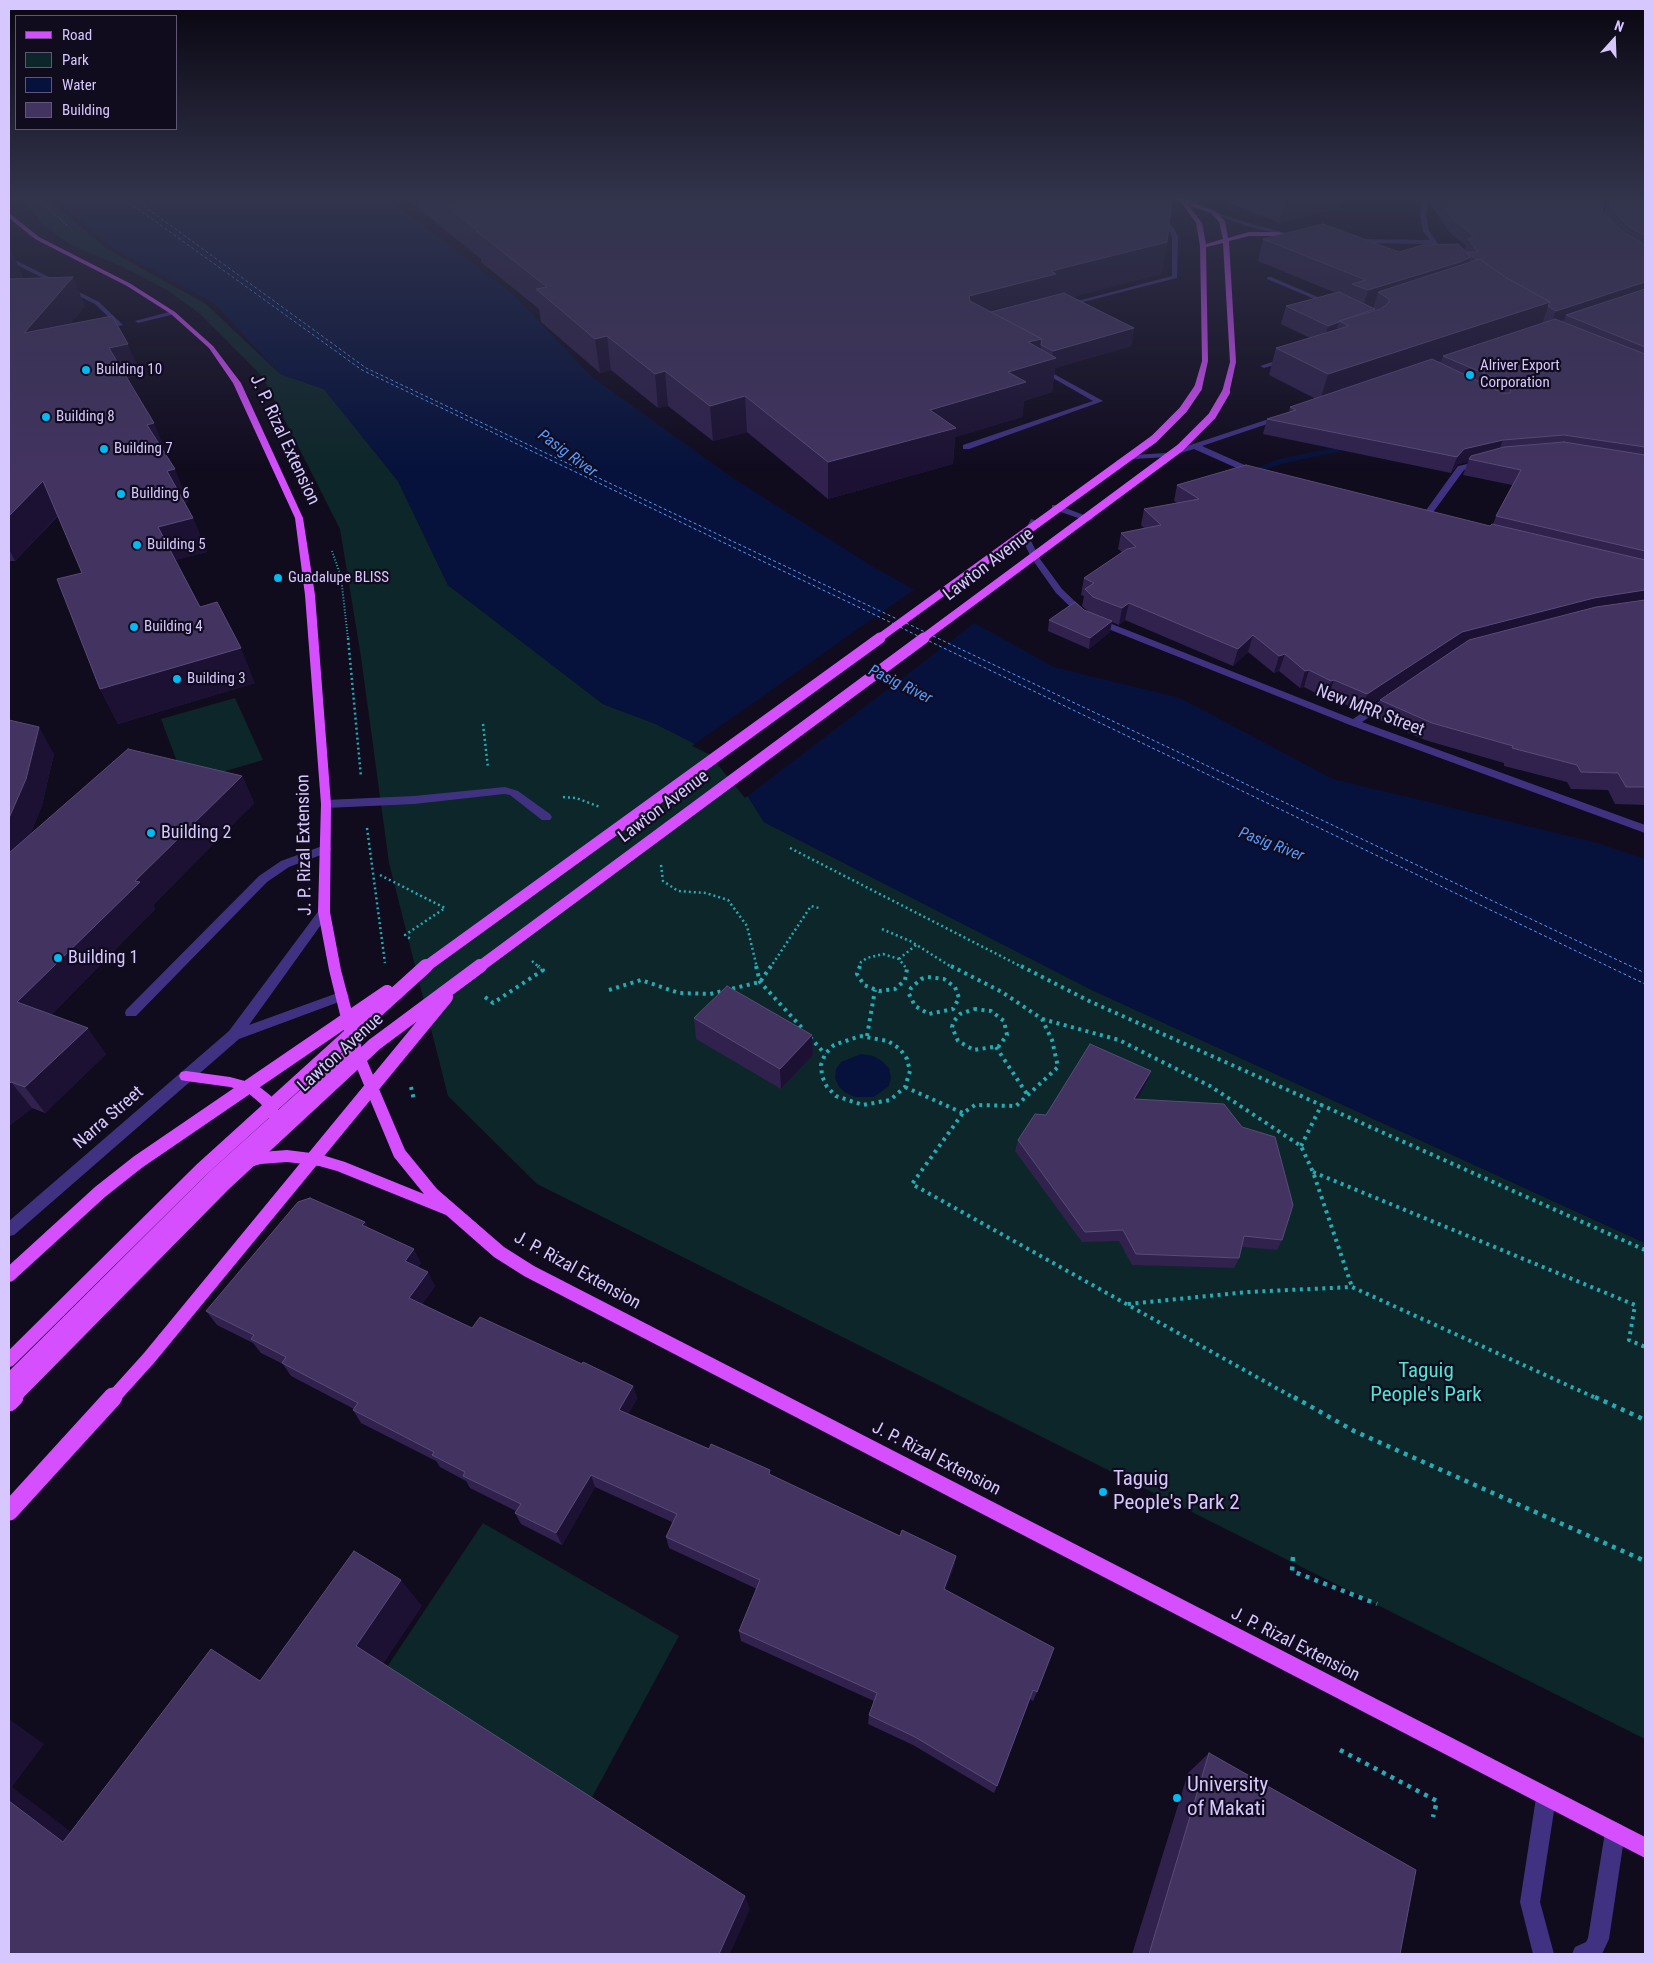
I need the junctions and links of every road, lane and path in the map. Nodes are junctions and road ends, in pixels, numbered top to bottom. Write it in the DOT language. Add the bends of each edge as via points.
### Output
graph roads {
  1 [pos="66,288"];
  2 [pos="133,288"];
  3 [pos="1135,288"];
  4 [pos="1204,288"];
  5 [pos="1229,288"];
  6 [pos="1292,288"];
  7 [pos="1054,309"];
  8 [pos="1342,309"];
  9 [pos="173,313"];
  10 [pos="138,321"];
  11 [pos="120,326"];
  12 [pos="1299,355"];
  13 [pos="1031,364"];
  14 [pos="1264,366"];
  15 [pos="1289,416"];
  16 [pos="1197,446"];
  17 [pos="966,447"];
  18 [pos="1167,455"];
  19 [pos="1488,461"];
  20 [pos="1264,476"];
  21 [pos="1055,506"];
  22 [pos="1090,519"];
  23 [pos="1423,520"];
  24 [pos="1036,559"];
  25 [pos="1402,691"];
  26 [pos="1354,723"];
  27 [pos="326,804"];
  28 [pos="546,817"];
  29 [pos="1645,829"];
  30 [pos="790,848"];
  31 [pos="325,849"];
  32 [pos="380,875"];
  33 [pos="819,908"];
  34 [pos="324,912"];
  35 [pos="882,930"];
  36 [pos="405,935"];
  37 [pos="916,945"];
  38 [pos="899,959"];
  39 [pos="532,961"];
  40 [pos="427,965"];
  41 [pos="760,982"];
  42 [pos="455,986"];
  43 [pos="900,986"];
  44 [pos="910,988"];
  45 [pos="609,990"];
  46 [pos="875,990"];
  47 [pos="481,994"];
  48 [pos="343,996"];
  49 [pos="953,1009"];
  50 [pos="131,1013"];
  51 [pos="960,1014"];
  52 [pos="1042,1019"];
  53 [pos="234,1034"];
  54 [pos="867,1036"];
  55 [pos="996,1047"];
  56 [pos="355,1049"];
  57 [pos="826,1054"];
  58 [pos="186,1076"];
  59 [pos="905,1087"];
  60 [pos="1027,1094"];
  61 [pos="1323,1104"];
  62 [pos="963,1113"];
  63 [pos="276,1120"];
  64 [pos="1301,1146"];
  65 [pos="1312,1172"];
  66 [pos="213,1177"];
  67 [pos="451,1212"];
  68 [pos="9,1230"];
  69 [pos="1645,1250"];
  70 [pos="9,1275"];
  71 [pos="1352,1287"];
  72 [pos="1128,1304"];
  73 [pos="1645,1347"];
  74 [pos="9,1360"];
  75 [pos="9,1382"];
  76 [pos="9,1402"];
  77 [pos="1645,1420"];
  78 [pos="9,1510"];
  79 [pos="1293,1557"];
  80 [pos="1645,1561"];
  81 [pos="1377,1604"];
  82 [pos="1340,1750"];
  83 [pos="1546,1798"];
  84 [pos="1433,1816"];
  85 [pos="1615,1832"];
  86 [pos="1645,1848"];
  87 [pos="1544,1954"];
  88 [pos="1582,1954"];
  1 -- 11 [label="street" via="96,303"];
  2 -- 9 [label="main road, J. P. Rizal Extension"];
  3 -- 7 [label="street"];
  4 -- 40 [label="main road, Lawton Avenue, bridge" via="1205,361 1198,388 1183,410 1154,439"];
  5 -- 42 [label="main road, Lawton Avenue, bridge" via="1233,362 1226,392 1212,416 1180,448"];
  6 -- 8 [label="street"];
  9 -- 10 [label="street"];
  9 -- 27 [label="main road, J. P. Rizal Extension" via="211,347 236,383 299,518 310,595"];
  12 -- 14 [label="street"];
  13 -- 17 [label="street" via="1099,401"];
  15 -- 16 [label="street"];
  16 -- 18 [label="street"];
  16 -- 20 [label="street" via="1242,469"];
  18 -- 21 [label="street" via="1122,460"];
  18 -- 22 [label="street" via="1154,470"];
  19 -- 23 [label="street" via="1461,468"];
  21 -- 22 [label="street"];
  21 -- 24 [label="street" via="1028,528 1027,541"];
  22 -- 24 [label="street"];
  24 -- 26 [label="street, New MRR Street" via="1058,590 1086,617"];
  25 -- 26 [label="street"];
  26 -- 29 [label="street, New MRR Street"];
  27 -- 28 [label="street" via="414,800 505,790"];
  27 -- 31 [label="main road, J. P. Rizal Extension"];
  30 -- 61 [label="path" via="1089,1001"];
  31 -- 34 [label="main road, J. P. Rizal Extension"];
  31 -- 50 [label="street" via="285,864 263,879"];
  32 -- 36 [label="path" via="446,908"];
  33 -- 41 [label="path" via="811,906"];
  34 -- 48 [label="main road, J. P. Rizal Extension"];
  34 -- 53 [label="street, Narra Street"];
  35 -- 37 [label="path"];
  37 -- 38 [label="path"];
  37 -- 52 [label="path" via="1002,992"];
  38 -- 43 [label="path" via="907,970"];
  38 -- 46 [label="path" via="883,954 861,962 857,974 860,980"];
  39 -- 47 [label="path" via="543,970 493,1003"];
  40 -- 70 [label="main road, bridge" via="138,1162"];
  40 -- 74 [label="main road, Lawton Avenue, bridge" via="201,1170"];
  41 -- 45 [label="path" via="710,994 679,993 641,980"];
  41 -- 57 [label="path"];
  42 -- 76 [label="main road, Lawton Avenue, bridge" via="376,1044 224,1184"];
  42 -- 78 [label="main road, bridge" via="149,1358"];
  43 -- 44 [label="path"];
  43 -- 46 [label="path" via="887,991"];
  44 -- 49 [label="path" via="911,1000 921,1011 938,1014"];
  44 -- 49 [label="path" via="928,977 950,982 959,998"];
  46 -- 54 [label="path"];
  48 -- 53 [label="street, Narra Street"];
  48 -- 56 [label="main road, J. P. Rizal Extension"];
  49 -- 51 [label="path"];
  51 -- 55 [label="path" via="952,1028 958,1041 974,1050"];
  51 -- 55 [label="path" via="982,1009 998,1016 1007,1028 1007,1035"];
  52 -- 60 [label="path" via="1052,1040 1058,1067"];
  52 -- 64 [label="path" via="1120,1040 1210,1086"];
  53 -- 58 [label="street, Narra Street"];
  54 -- 57 [label="path" via="846,1039"];
  54 -- 59 [label="path" via="888,1041 900,1049 910,1071"];
  55 -- 60 [label="path"];
  56 -- 63 [label="main road, Lawton Avenue"];
  56 -- 67 [label="main road, J. P. Rizal Extension" via="399,1153"];
  57 -- 59 [label="path" via="821,1065 827,1087 848,1102 877,1104 890,1100"];
  58 -- 63 [label="main road" via="251,1088 271,1107"];
  58 -- 68 [label="street, Narra Street"];
  59 -- 62 [label="path"];
  60 -- 62 [label="path" via="1016,1106 975,1105"];
  61 -- 64 [label="path"];
  61 -- 69 [label="path"];
  62 -- 72 [label="path" via="912,1184"];
  63 -- 66 [label="main road, Lawton Avenue"];
  64 -- 65 [label="path"];
  65 -- 71 [label="path"];
  65 -- 73 [label="path" via="1635,1305 1629,1340"];
  66 -- 67 [label="main road" via="261,1158 302,1157 340,1166"];
  66 -- 75 [label="main road, Lawton Avenue"];
  67 -- 83 [label="main road, J. P. Rizal Extension" via="499,1252 529,1271"];
  71 -- 72 [label="path" via="1248,1292"];
  71 -- 77 [label="path"];
  72 -- 80 [label="path" via="1354,1431"];
  79 -- 81 [label="path" via="1292,1571"];
  82 -- 84 [label="path" via="1437,1801"];
  83 -- 85 [label="main road, J. P. Rizal Extension"];
  83 -- 87 [label="street" via="1530,1902"];
  85 -- 86 [label="main road, J. P. Rizal Extension"];
  85 -- 88 [label="street" via="1598,1940 1593,1950"];
}
